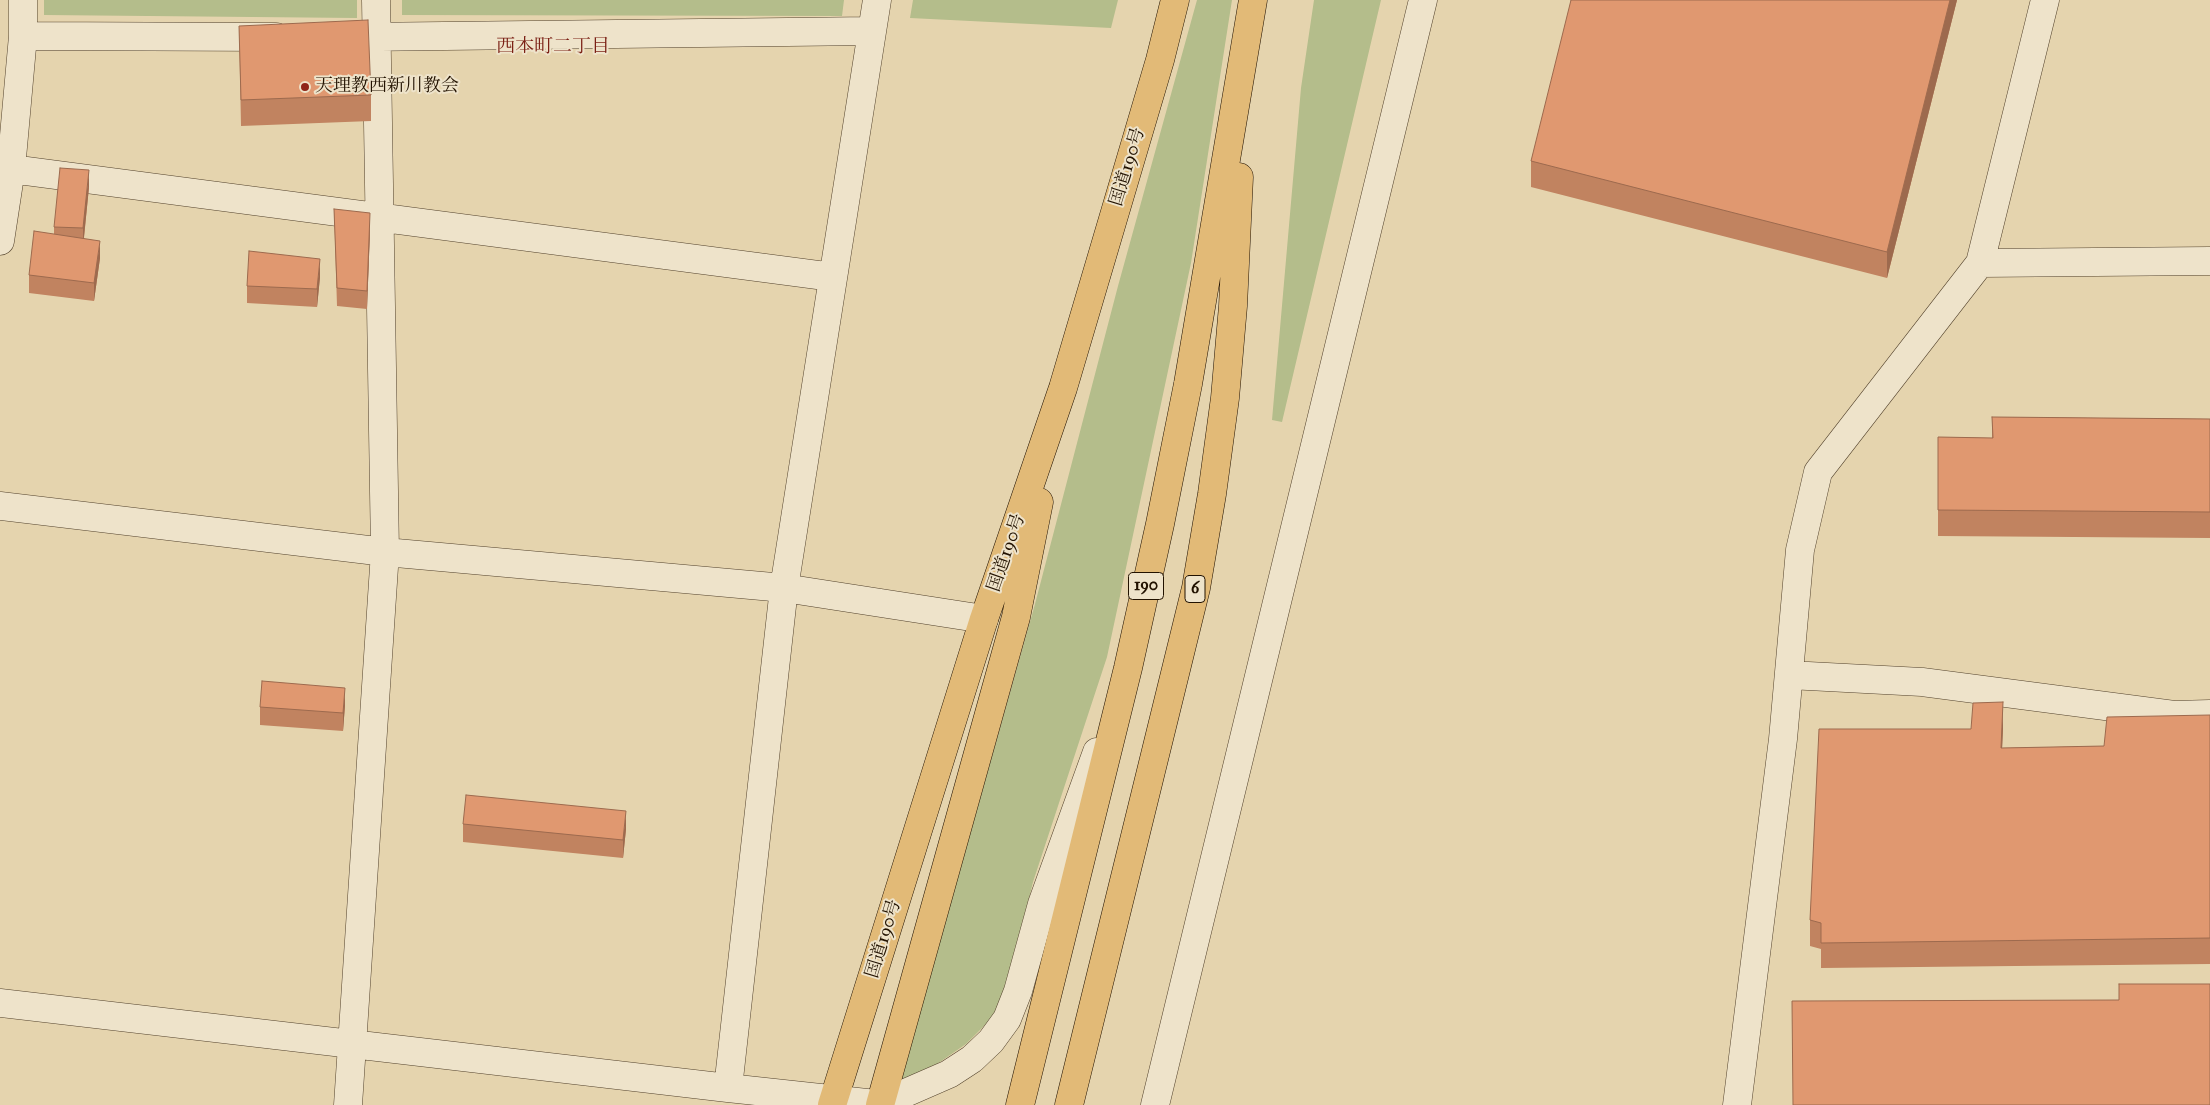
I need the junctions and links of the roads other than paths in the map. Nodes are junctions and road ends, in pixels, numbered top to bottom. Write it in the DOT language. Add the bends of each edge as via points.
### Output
graph roads {
  1 [pos="23,0"];
  2 [pos="376,0"];
  3 [pos="877,0"];
  4 [pos="1175,0"];
  5 [pos="1253,0"];
  6 [pos="1423,0"];
  7 [pos="2045,0"];
  8 [pos="872,31"];
  9 [pos="24,36"];
  10 [pos="298,37"];
  11 [pos="338,37"];
  12 [pos="377,37"];
  13 [pos="1244,61"];
  14 [pos="11,169"];
  15 [pos="380,218"];
  16 [pos="0,241"];
  17 [pos="2210,262"];
  18 [pos="1980,263"];
  19 [pos="834,277"];
  20 [pos="1063,388"];
  21 [pos="0,506"];
  22 [pos="385,552"];
  23 [pos="784,588"];
  24 [pos="984,619"];
  25 [pos="1128,668"];
  26 [pos="1789,675"];
  27 [pos="2210,714"];
  28 [pos="0,1003"];
  29 [pos="351,1044"];
  30 [pos="728,1088"];
  31 [pos="832,1102"];
  32 [pos="348,1105"];
  33 [pos="880,1105"];
  34 [pos="885,1105"];
  35 [pos="1020,1105"];
  36 [pos="1069,1105"];
  37 [pos="1155,1105"];
  38 [pos="1737,1105"];
  1 -- 9 [label="street"];
  2 -- 12 [label="street"];
  3 -- 8 [label="street"];
  4 -- 20 [label="highway, 国道190号"];
  5 -- 13 [label="highway, 190"];
  6 -- 37 [label="street"];
  7 -- 18 [label="street"];
  8 -- 12 [label="street"];
  8 -- 19 [label="street"];
  9 -- 10 [label="street"];
  9 -- 14 [label="street"];
  11 -- 12 [label="street"];
  12 -- 15 [label="street"];
  13 -- 25 [label="highway, 190" via="1186,393"];
  13 -- 36 [label="highway, 6" via="1233,306 1212,494 1196,588"];
  14 -- 15 [label="street"];
  14 -- 16 [label="street"];
  15 -- 19 [label="street"];
  15 -- 22 [label="street"];
  17 -- 18 [label="street"];
  18 -- 26 [label="street" via="1818,472 1800,550"];
  19 -- 23 [label="street"];
  20 -- 24 [label="highway, 国道190号"];
  20 -- 33 [label="highway" via="1016,616"];
  21 -- 22 [label="street"];
  22 -- 23 [label="street"];
  22 -- 29 [label="street"];
  23 -- 24 [label="street"];
  23 -- 30 [label="street"];
  24 -- 31 [label="highway, 国道190号"];
  25 -- 33 [label="street" via="1042,904 1007,1019 972,1059 919,1089"];
  25 -- 35 [label="highway, 190"];
  26 -- 27 [label="street" via="1922,682 2174,715"];
  26 -- 38 [label="street"];
  28 -- 29 [label="street"];
  29 -- 30 [label="street"];
  29 -- 32 [label="street"];
  30 -- 31 [label="street"];
  31 -- 33 [label="street"];
  33 -- 34 [label="street"];
}
